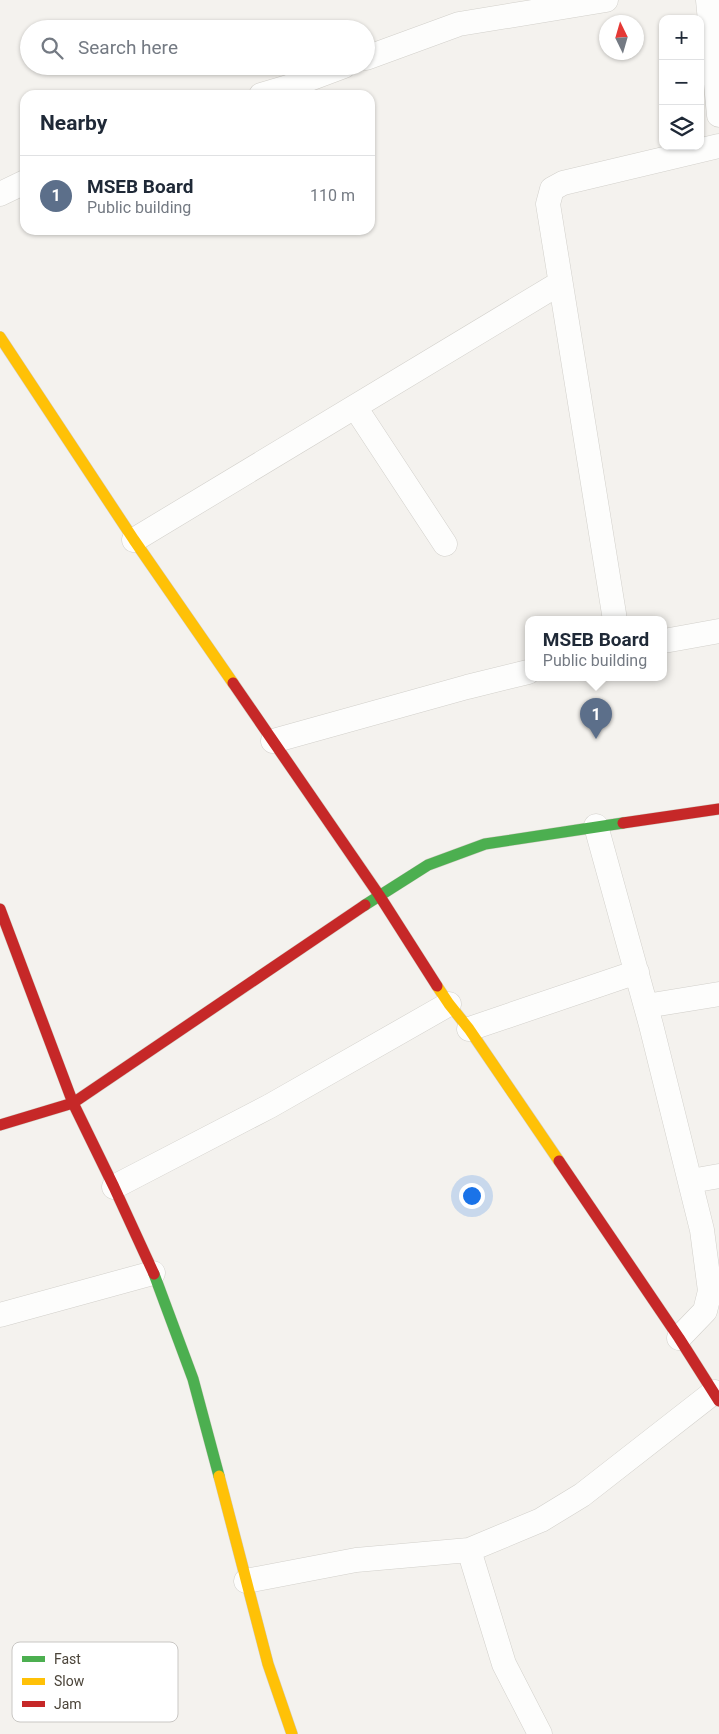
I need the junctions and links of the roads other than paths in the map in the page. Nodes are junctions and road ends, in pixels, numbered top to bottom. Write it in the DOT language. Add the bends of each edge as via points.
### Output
graph roads {
  1 [pos="606,0"];
  2 [pos="708,0"];
  3 [pos="375,55"];
  4 [pos="320,75"];
  5 [pos="278,90"];
  6 [pos="719,115"];
  7 [pos="719,146"];
  8 [pos="20,184"];
  9 [pos="0,194"];
  10 [pos="560,283"];
  11 [pos="0,337"];
  12 [pos="355,407"];
  13 [pos="134,540"];
  14 [pos="445,544"];
  15 [pos="614,616"];
  16 [pos="719,631"];
  17 [pos="667,640"];
  18 [pos="525,673"];
  19 [pos="273,741"];
  20 [pos="719,809"];
  21 [pos="596,826"];
  22 [pos="379,895"];
  23 [pos="2,918"];
  24 [pos="637,972"];
  25 [pos="719,994"];
  26 [pos="449,1004"];
  27 [pos="646,1006"];
  28 [pos="469,1029"];
  29 [pos="73,1103"];
  30 [pos="0,1125"];
  31 [pos="719,1176"];
  32 [pos="691,1182"];
  33 [pos="114,1187"];
  34 [pos="153,1273"];
  35 [pos="0,1315"];
  36 [pos="679,1338"];
  37 [pos="716,1396"];
  38 [pos="469,1550"];
  39 [pos="246,1581"];
  40 [pos="292,1734"];
  41 [pos="540,1734"];
  1 -- 3 [label="street" via="459,24"];
  2 -- 6 [label="street"];
  4 -- 5 [label="street"];
  7 -- 10 [label="street" via="563,183 552,189 548,204"];
  8 -- 9 [label="street"];
  10 -- 12 [label="street"];
  10 -- 15 [label="street"];
  11 -- 13 [label="street"];
  12 -- 13 [label="street"];
  12 -- 14 [label="street"];
  13 -- 19 [label="street"];
  16 -- 17 [label="street"];
  18 -- 19 [label="street"];
  19 -- 22 [label="street"];
  20 -- 21 [label="street"];
  21 -- 22 [label="street" via="485,844 428,865"];
  21 -- 24 [label="street"];
  22 -- 26 [label="street"];
  22 -- 29 [label="street"];
  23 -- 29 [label="street"];
  24 -- 27 [label="street"];
  24 -- 28 [label="street"];
  25 -- 27 [label="street"];
  26 -- 28 [label="street"];
  26 -- 33 [label="street" via="270,1106"];
  27 -- 32 [label="street"];
  28 -- 36 [label="street"];
  29 -- 30 [label="street"];
  29 -- 33 [label="street"];
  31 -- 32 [label="street"];
  32 -- 36 [label="street" via="702,1230 710,1291 705,1311"];
  33 -- 34 [label="street"];
  34 -- 35 [label="street"];
  34 -- 39 [label="street" via="193,1380"];
  36 -- 37 [label="street"];
  37 -- 38 [label="street" via="582,1495 541,1520"];
  38 -- 39 [label="street" via="356,1560"];
  38 -- 41 [label="street" via="504,1664"];
  39 -- 40 [label="street" via="268,1664"];
}
